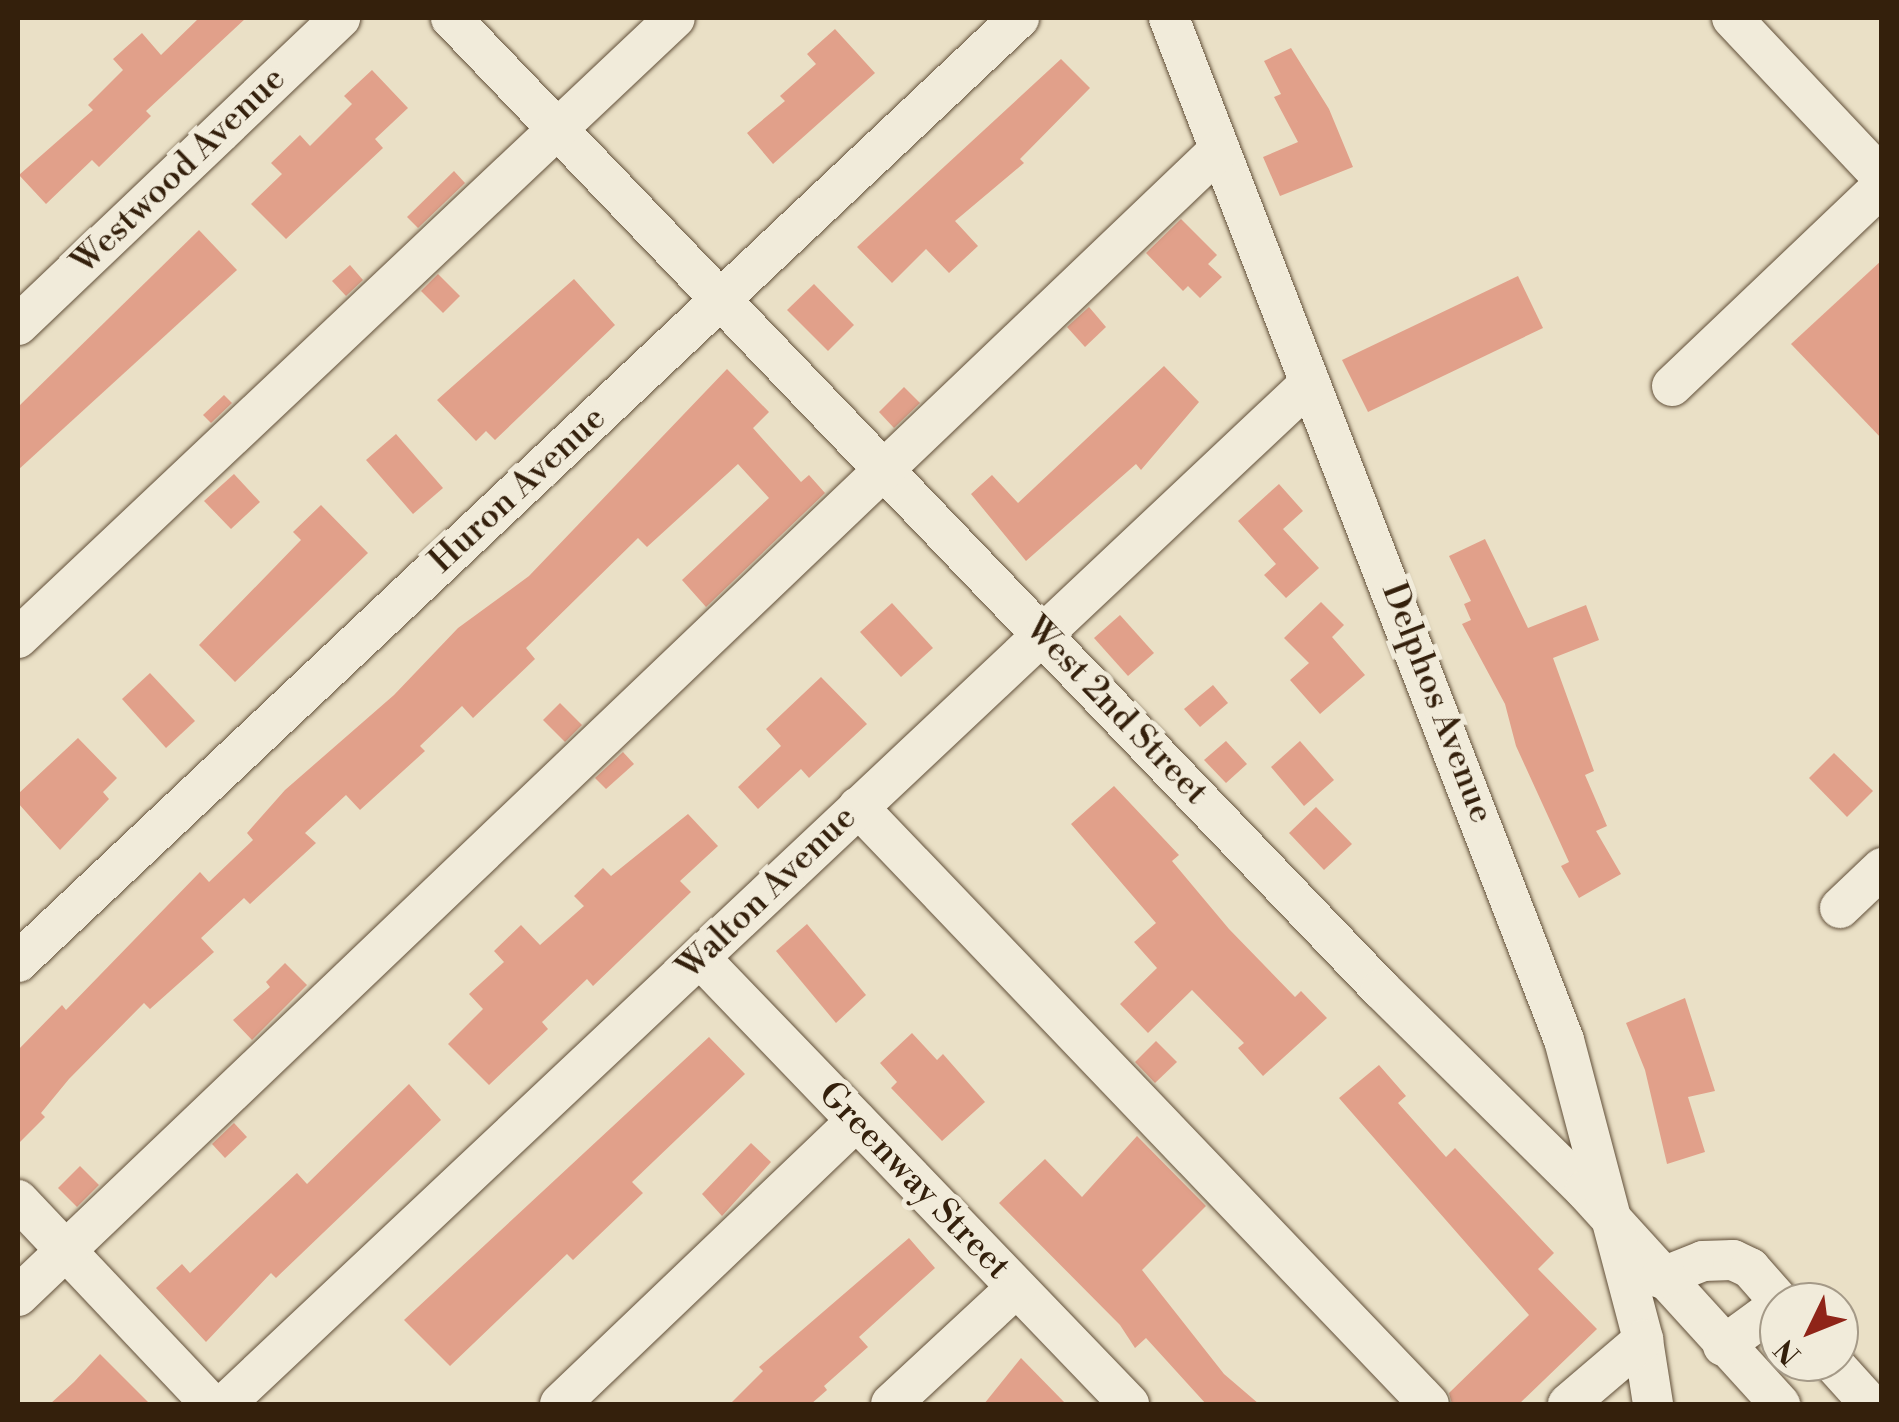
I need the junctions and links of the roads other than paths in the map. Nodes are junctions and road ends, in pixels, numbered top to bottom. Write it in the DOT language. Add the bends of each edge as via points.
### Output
graph roads {
  1 [pos="340,18"];
  2 [pos="451,18"];
  3 [pos="674,18"];
  4 [pos="1019,18"];
  5 [pos="1170,18"];
  6 [pos="1732,18"];
  7 [pos="556,128"];
  8 [pos="1220,148"];
  9 [pos="1882,177"];
  10 [pos="1882,186"];
  11 [pos="721,298"];
  12 [pos="18,325"];
  13 [pos="1310,383"];
  14 [pos="1672,386"];
  15 [pos="882,466"];
  16 [pos="1040,633"];
  17 [pos="18,638"];
  18 [pos="858,807"];
  19 [pos="1882,868"];
  20 [pos="1840,908"];
  21 [pos="700,958"];
  22 [pos="18,962"];
  23 [pos="856,1121"];
  24 [pos="18,1200"];
  25 [pos="1617,1231"];
  26 [pos="66,1250"];
  27 [pos="1660,1278"];
  28 [pos="1761,1282"];
  29 [pos="1016,1288"];
  30 [pos="18,1296"];
  31 [pos="1759,1319"];
  32 [pos="1643,1340"];
  33 [pos="1723,1346"];
  34 [pos="211,1404"];
  35 [pos="225,1404"];
  36 [pos="560,1404"];
  37 [pos="892,1404"];
  38 [pos="1129,1404"];
  39 [pos="1429,1404"];
  40 [pos="1568,1404"];
  41 [pos="1653,1404"];
  42 [pos="1780,1404"];
  1 -- 12 [label="street, Westwood Avenue"];
  2 -- 7 [label="street, West 2nd Street"];
  3 -- 7 [label="street"];
  4 -- 11 [label="street, Huron Avenue"];
  5 -- 8 [label="street, Delphos Avenue"];
  6 -- 9 [label="street"];
  7 -- 11 [label="street, West 2nd Street"];
  7 -- 17 [label="street"];
  8 -- 13 [label="street, Delphos Avenue"];
  8 -- 15 [label="street"];
  10 -- 14 [label="street"];
  11 -- 15 [label="street, West 2nd Street"];
  11 -- 22 [label="street, Huron Avenue"];
  13 -- 16 [label="street, Walton Avenue"];
  13 -- 25 [label="street, Delphos Avenue" via="1564,1040"];
  15 -- 16 [label="street, West 2nd Street"];
  15 -- 26 [label="street"];
  16 -- 18 [label="street, Walton Avenue"];
  16 -- 25 [label="street, West 2nd Street" via="1585,1190"];
  18 -- 21 [label="street, Walton Avenue"];
  18 -- 39 [label="street"];
  19 -- 20 [label="street"];
  21 -- 23 [label="street, Greenway Street"];
  21 -- 35 [label="street, Walton Avenue"];
  23 -- 29 [label="street, Greenway Street"];
  23 -- 36 [label="street"];
  24 -- 26 [label="street"];
  25 -- 27 [label="street, West 2nd Street"];
  25 -- 32 [label="street, Delphos Avenue"];
  26 -- 30 [label="street"];
  26 -- 34 [label="street"];
  27 -- 28 [label="street" via="1703,1260 1733,1260"];
  27 -- 33 [label="street, West 2nd Street"];
  29 -- 37 [label="street"];
  29 -- 38 [label="street, Greenway Street"];
  31 -- 33 [label="street"];
  32 -- 40 [label="street"];
  32 -- 41 [label="street, Delphos Avenue"];
  33 -- 42 [label="street, West 2nd Street"];
}
